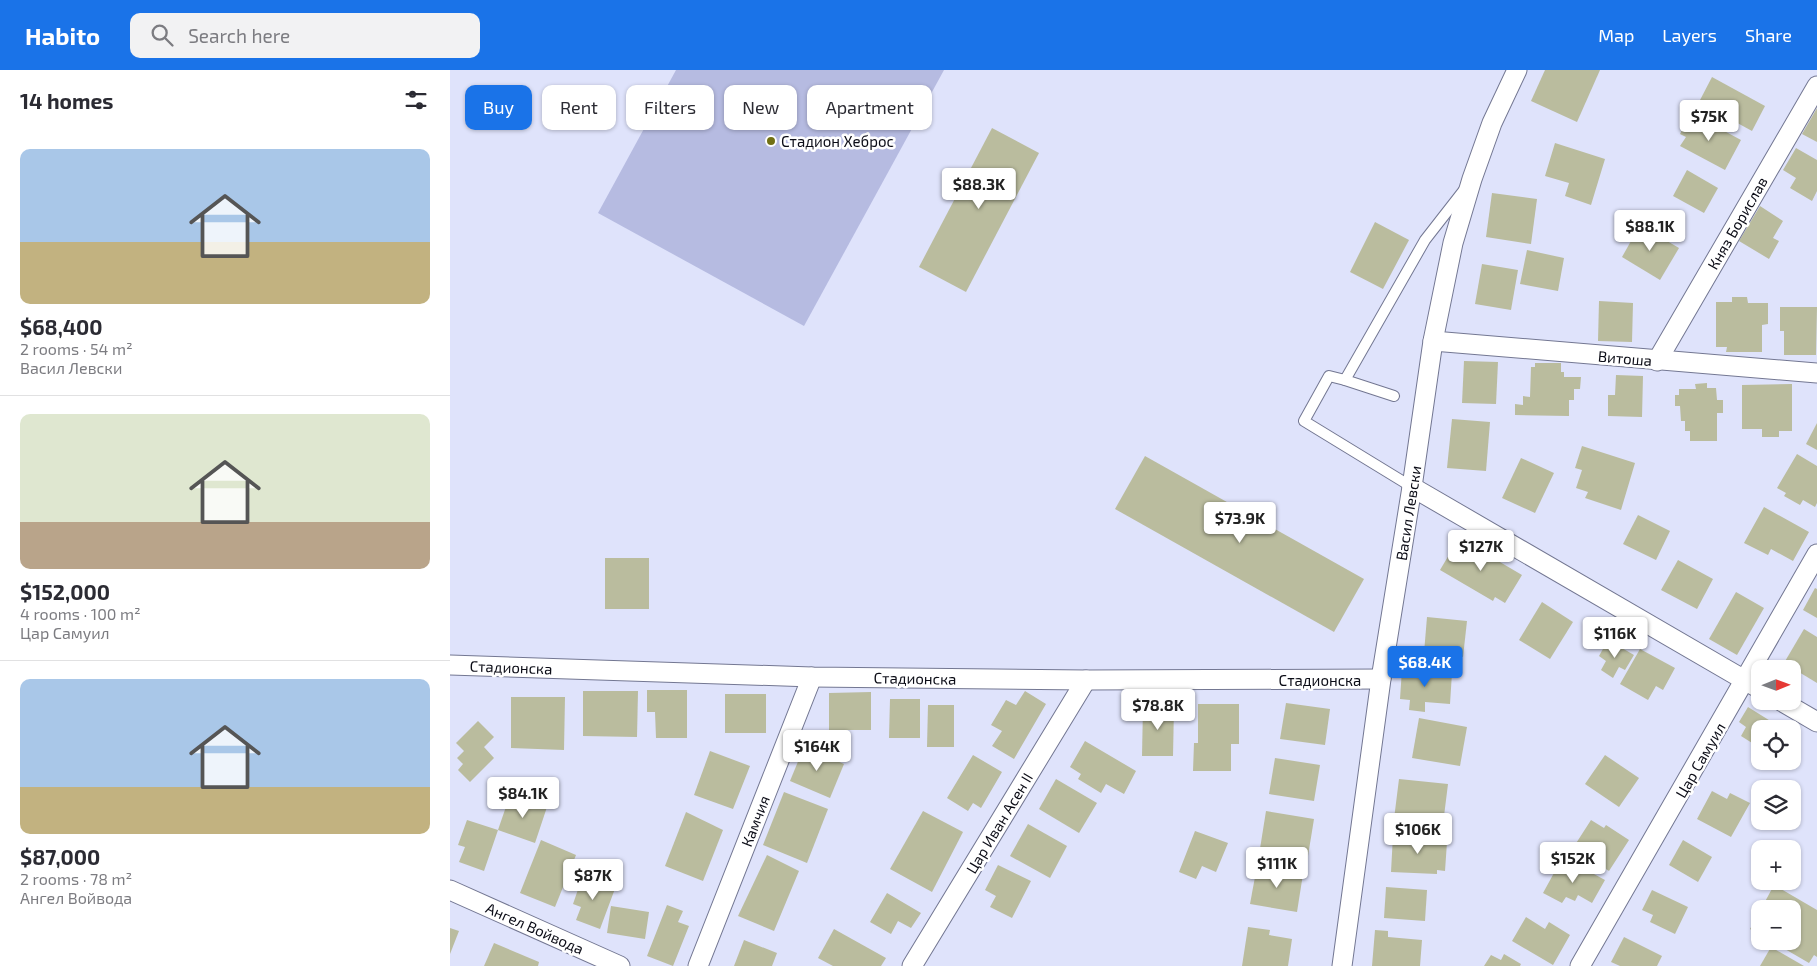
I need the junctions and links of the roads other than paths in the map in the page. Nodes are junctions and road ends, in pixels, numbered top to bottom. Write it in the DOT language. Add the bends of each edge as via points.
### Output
graph roads {
  1 [pos="1517,70"];
  2 [pos="1817,86"];
  3 [pos="1472,179"];
  4 [pos="1433,341"];
  5 [pos="1657,360"];
  6 [pos="1817,373"];
  7 [pos="1346,380"];
  8 [pos="1394,396"];
  9 [pos="1412,487"];
  10 [pos="1817,554"];
  11 [pos="1765,660"];
  12 [pos="450,665"];
  13 [pos="812,677"];
  14 [pos="1381,679"];
  15 [pos="1086,680"];
  16 [pos="1751,684"];
  17 [pos="1751,688"];
  18 [pos="1796,710"];
  19 [pos="1817,722"];
  20 [pos="450,890"];
  21 [pos="620,966"];
  22 [pos="698,966"];
  23 [pos="912,966"];
  24 [pos="1342,966"];
  25 [pos="1580,966"];
  1 -- 3 [label="street, Васил Левски" via="1492,124"];
  2 -- 5 [label="street, Княз Борислав"];
  3 -- 4 [label="street, Васил Левски" via="1453,243"];
  3 -- 7 [label="lane" via="1425,240"];
  4 -- 5 [label="street, Витоша"];
  4 -- 9 [label="street, Васил Левски"];
  5 -- 6 [label="street, Витоша"];
  7 -- 8 [label="lane"];
  7 -- 9 [label="lane" via="1330,376 1304,421"];
  9 -- 14 [label="street, Васил Левски"];
  9 -- 16 [label="street"];
  10 -- 11 [label="street, Цар Самуил"];
  12 -- 13 [label="street, Стадионска"];
  13 -- 15 [label="street, Стадионска"];
  13 -- 22 [label="street, Камчия"];
  14 -- 15 [label="street, Стадионска"];
  14 -- 24 [label="street, Васил Левски"];
  15 -- 23 [label="street, Цар Иван Асен II"];
  17 -- 25 [label="street, Цар Самуил"];
  18 -- 19 [label="street"];
  20 -- 21 [label="street, Ангел Войвода"];
}
